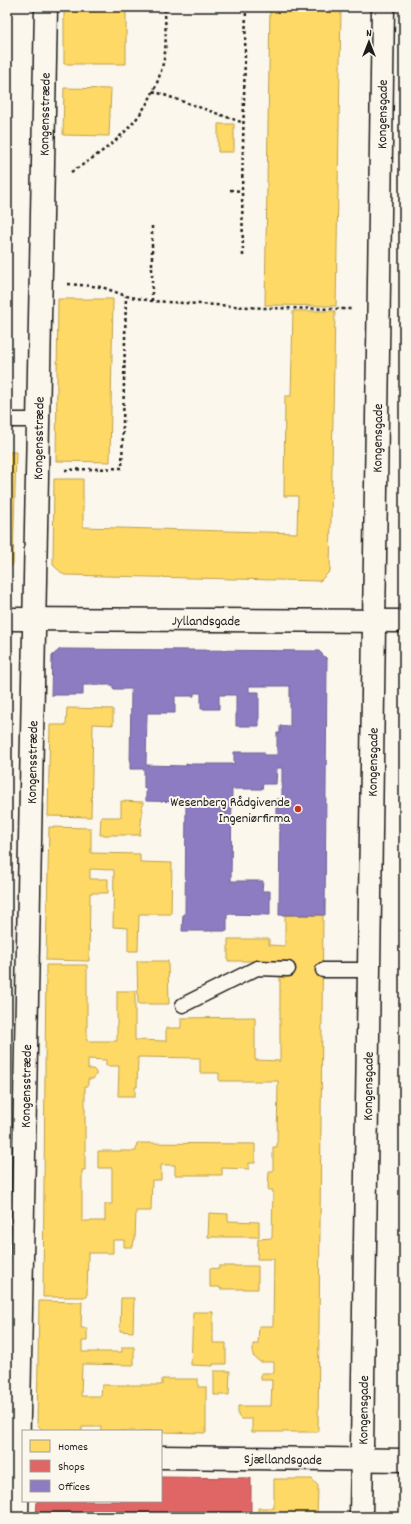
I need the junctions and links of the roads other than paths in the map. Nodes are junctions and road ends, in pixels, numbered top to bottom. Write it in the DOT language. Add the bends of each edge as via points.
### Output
graph roads {
  1 [pos="46,7"];
  2 [pos="383,7"];
  3 [pos="7,420"];
  4 [pos="38,420"];
  5 [pos="7,619"];
  6 [pos="34,619"];
  7 [pos="374,621"];
  8 [pos="404,621"];
  9 [pos="288,969"];
  10 [pos="323,970"];
  11 [pos="370,970"];
  12 [pos="183,1005"];
  13 [pos="16,1455"];
  14 [pos="162,1457"];
  15 [pos="363,1459"];
  16 [pos="404,1460"];
  17 [pos="17,1517"];
  18 [pos="362,1517"];
  1 -- 4 [label="street, Kongensstræde"];
  2 -- 7 [label="street, Kongensgade"];
  3 -- 4 [label="lane"];
  4 -- 6 [label="street, Kongensstræde"];
  5 -- 6 [label="street, Jyllandsgade"];
  6 -- 7 [label="street, Jyllandsgade"];
  6 -- 13 [label="street, Kongensstræde"];
  7 -- 8 [label="street, Jyllandsgade"];
  7 -- 11 [label="street, Kongensgade"];
  9 -- 12 [label="lane" via="257,968"];
  10 -- 11 [label="lane"];
  11 -- 15 [label="street, Kongensgade"];
  13 -- 17 [label="street, Kongensstræde"];
  14 -- 15 [label="street, Sjællandsgade"];
  15 -- 16 [label="street, Sjællandsgade"];
  15 -- 18 [label="street, Kongensgade"];
}
